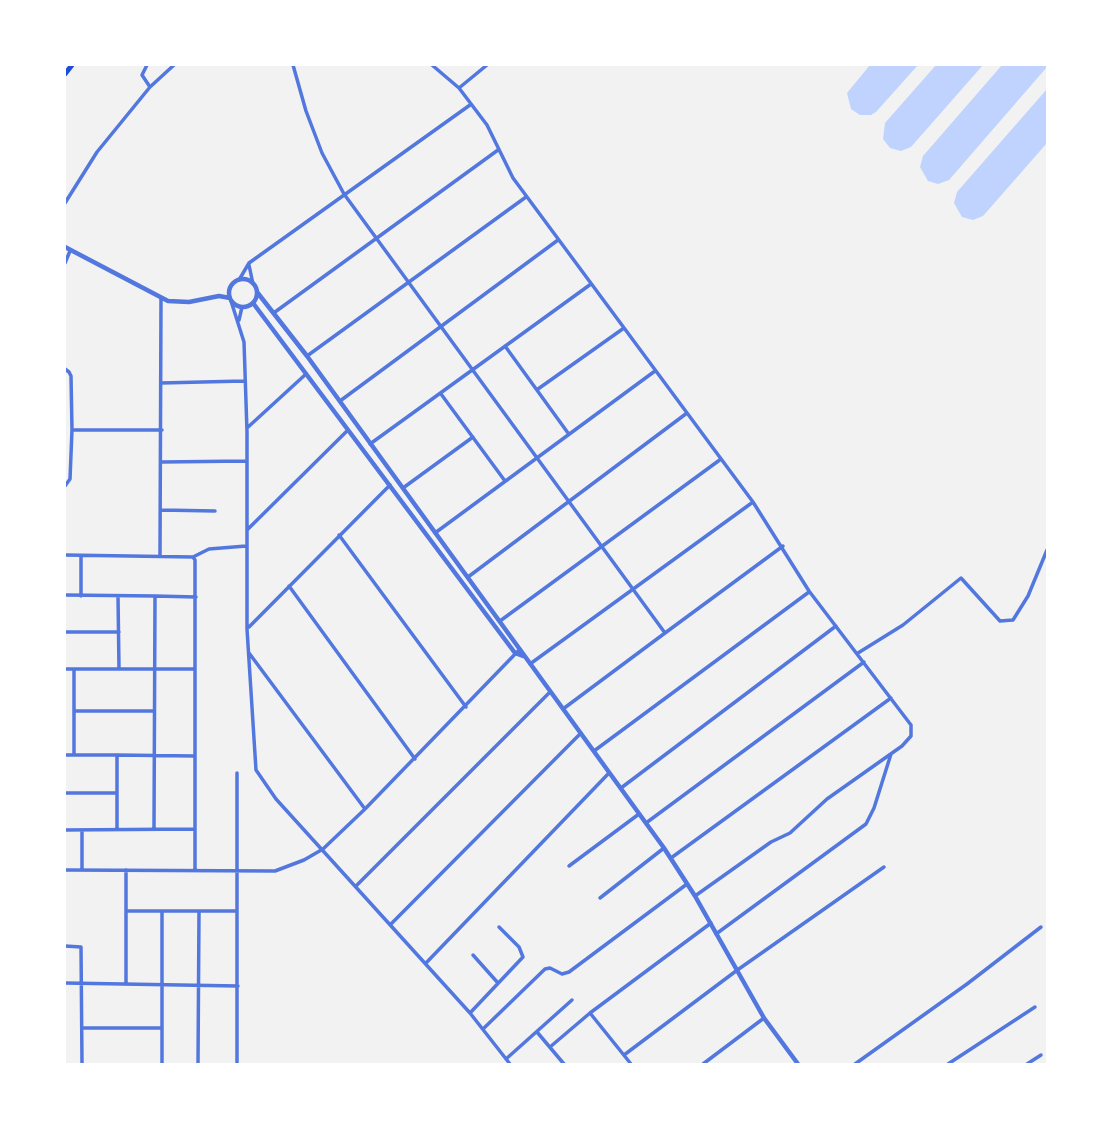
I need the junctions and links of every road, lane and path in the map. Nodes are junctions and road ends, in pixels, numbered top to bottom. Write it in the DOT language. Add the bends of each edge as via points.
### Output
graph roads {
  1 [pos="72,65"];
  2 [pos="147,65"];
  3 [pos="174,65"];
  4 [pos="293,65"];
  5 [pos="432,65"];
  6 [pos="487,65"];
  7 [pos="65,74"];
  8 [pos="150,87"];
  9 [pos="459,88"];
  10 [pos="470,104"];
  11 [pos="498,150"];
  12 [pos="344,194"];
  13 [pos="526,197"];
  14 [pos="65,203"];
  15 [pos="378,238"];
  16 [pos="558,240"];
  17 [pos="67,249"];
  18 [pos="65,263"];
  19 [pos="249,263"];
  20 [pos="239,280"];
  21 [pos="408,281"];
  22 [pos="253,284"];
  23 [pos="592,284"];
  24 [pos="231,287"];
  25 [pos="257,292"];
  26 [pos="161,299"];
  27 [pos="231,299"];
  28 [pos="205,300"];
  29 [pos="253,303"];
  30 [pos="242,307"];
  31 [pos="275,312"];
  32 [pos="238,322"];
  33 [pos="441,325"];
  34 [pos="624,328"];
  35 [pos="505,346"];
  36 [pos="307,356"];
  37 [pos="65,369"];
  38 [pos="472,370"];
  39 [pos="655,371"];
  40 [pos="306,374"];
  41 [pos="244,382"];
  42 [pos="162,383"];
  43 [pos="538,389"];
  44 [pos="441,394"];
  45 [pos="339,402"];
  46 [pos="687,413"];
  47 [pos="247,428"];
  48 [pos="72,430"];
  49 [pos="162,430"];
  50 [pos="348,430"];
  51 [pos="568,433"];
  52 [pos="473,437"];
  53 [pos="370,444"];
  54 [pos="538,457"];
  55 [pos="722,459"];
  56 [pos="247,461"];
  57 [pos="162,462"];
  58 [pos="505,481"];
  59 [pos="390,485"];
  60 [pos="65,486"];
  61 [pos="402,488"];
  62 [pos="570,501"];
  63 [pos="753,502"];
  64 [pos="161,510"];
  65 [pos="215,511"];
  66 [pos="247,530"];
  67 [pos="435,533"];
  68 [pos="339,535"];
  69 [pos="601,545"];
  70 [pos="246,546"];
  71 [pos="783,547"];
  72 [pos="1047,550"];
  73 [pos="65,555"];
  74 [pos="81,555"];
  75 [pos="160,556"];
  76 [pos="193,557"];
  77 [pos="468,577"];
  78 [pos="289,586"];
  79 [pos="633,589"];
  80 [pos="809,591"];
  81 [pos="65,596"];
  82 [pos="81,596"];
  83 [pos="118,596"];
  84 [pos="155,596"];
  85 [pos="196,597"];
  86 [pos="500,621"];
  87 [pos="836,626"];
  88 [pos="247,629"];
  89 [pos="65,632"];
  90 [pos="119,632"];
  91 [pos="665,633"];
  92 [pos="518,651"];
  93 [pos="249,652"];
  94 [pos="858,653"];
  95 [pos="864,662"];
  96 [pos="530,664"];
  97 [pos="65,669"];
  98 [pos="74,669"];
  99 [pos="119,669"];
  100 [pos="154,669"];
  101 [pos="194,669"];
  102 [pos="551,692"];
  103 [pos="891,698"];
  104 [pos="466,707"];
  105 [pos="563,709"];
  106 [pos="74,712"];
  107 [pos="154,712"];
  108 [pos="581,733"];
  109 [pos="594,751"];
  110 [pos="891,753"];
  111 [pos="65,755"];
  112 [pos="74,755"];
  113 [pos="117,755"];
  114 [pos="154,755"];
  115 [pos="194,755"];
  116 [pos="415,759"];
  117 [pos="610,772"];
  118 [pos="237,773"];
  119 [pos="621,788"];
  120 [pos="65,793"];
  121 [pos="117,793"];
  122 [pos="365,808"];
  123 [pos="639,814"];
  124 [pos="646,823"];
  125 [pos="154,829"];
  126 [pos="195,829"];
  127 [pos="65,830"];
  128 [pos="82,830"];
  129 [pos="117,830"];
  130 [pos="664,848"];
  131 [pos="323,849"];
  132 [pos="671,858"];
  133 [pos="569,866"];
  134 [pos="884,867"];
  135 [pos="65,870"];
  136 [pos="82,870"];
  137 [pos="126,870"];
  138 [pos="195,870"];
  139 [pos="237,870"];
  140 [pos="687,884"];
  141 [pos="356,886"];
  142 [pos="695,896"];
  143 [pos="600,898"];
  144 [pos="126,911"];
  145 [pos="162,911"];
  146 [pos="199,911"];
  147 [pos="236,911"];
  148 [pos="711,923"];
  149 [pos="390,925"];
  150 [pos="499,927"];
  151 [pos="1041,928"];
  152 [pos="716,934"];
  153 [pos="65,946"];
  154 [pos="473,955"];
  155 [pos="426,963"];
  156 [pos="736,971"];
  157 [pos="498,983"];
  158 [pos="65,984"];
  159 [pos="81,984"];
  160 [pos="126,984"];
  161 [pos="162,984"];
  162 [pos="198,984"];
  163 [pos="238,986"];
  164 [pos="572,1000"];
  165 [pos="1035,1007"];
  166 [pos="470,1013"];
  167 [pos="590,1013"];
  168 [pos="764,1018"];
  169 [pos="82,1028"];
  170 [pos="162,1028"];
  171 [pos="483,1029"];
  172 [pos="537,1032"];
  173 [pos="550,1047"];
  174 [pos="624,1055"];
  175 [pos="1041,1055"];
  176 [pos="506,1059"];
  177 [pos="561,1063"];
  178 [pos="82,1064"];
  179 [pos="162,1064"];
  180 [pos="198,1064"];
  181 [pos="237,1064"];
  182 [pos="510,1064"];
  183 [pos="631,1064"];
  184 [pos="703,1064"];
  185 [pos="798,1064"];
  186 [pos="855,1064"];
  187 [pos="948,1064"];
  188 [pos="1027,1064"];
  1 -- 7 [label="main road"];
  2 -- 8 [label="street" via="142,75"];
  3 -- 8 [label="street"];
  4 -- 12 [label="street" via="322,153"];
  5 -- 9 [label="street"];
  6 -- 9 [label="street"];
  8 -- 14 [label="street" via="97,152"];
  9 -- 10 [label="street"];
  10 -- 11 [label="street" via="487,125"];
  10 -- 12 [label="street"];
  11 -- 13 [label="street"];
  11 -- 15 [label="street"];
  12 -- 15 [label="street"];
  12 -- 19 [label="street"];
  13 -- 16 [label="street"];
  13 -- 21 [label="street"];
  15 -- 21 [label="street"];
  15 -- 31 [label="street"];
  16 -- 23 [label="street"];
  16 -- 33 [label="street"];
  17 -- 18 [label="street"];
  17 -- 26 [label="street"];
  19 -- 20 [label="street"];
  19 -- 22 [label="street"];
  20 -- 22 [label="street"];
  20 -- 24 [label="street"];
  21 -- 33 [label="street"];
  21 -- 36 [label="street"];
  22 -- 25 [label="street"];
  23 -- 34 [label="street"];
  23 -- 35 [label="street"];
  24 -- 27 [label="street"];
  24 -- 28 [label="street"];
  25 -- 29 [label="street"];
  25 -- 31 [label="street"];
  26 -- 28 [label="street"];
  26 -- 42 [label="street"];
  27 -- 28 [label="street"];
  27 -- 30 [label="street"];
  27 -- 32 [label="street"];
  29 -- 30 [label="street"];
  29 -- 40 [label="street"];
  30 -- 32 [label="street"];
  31 -- 36 [label="street"];
  32 -- 41 [label="street" via="244,342"];
  33 -- 38 [label="street"];
  33 -- 45 [label="street"];
  34 -- 39 [label="street"];
  34 -- 43 [label="street"];
  35 -- 38 [label="street"];
  35 -- 43 [label="street"];
  36 -- 45 [label="street"];
  37 -- 48 [label="street" via="71,376"];
  38 -- 44 [label="street"];
  38 -- 54 [label="street"];
  39 -- 46 [label="street"];
  39 -- 51 [label="street"];
  40 -- 47 [label="street"];
  40 -- 50 [label="street"];
  41 -- 42 [label="street"];
  41 -- 47 [label="street"];
  42 -- 49 [label="street"];
  43 -- 51 [label="street"];
  44 -- 52 [label="street"];
  44 -- 53 [label="street"];
  45 -- 53 [label="street"];
  46 -- 55 [label="street"];
  46 -- 62 [label="street"];
  47 -- 56 [label="street"];
  48 -- 49 [label="street"];
  48 -- 60 [label="street" via="70,479"];
  49 -- 57 [label="street"];
  50 -- 59 [label="street"];
  50 -- 66 [label="street"];
  51 -- 54 [label="street"];
  52 -- 58 [label="street"];
  52 -- 61 [label="street"];
  53 -- 61 [label="street"];
  54 -- 58 [label="street"];
  54 -- 62 [label="street"];
  55 -- 63 [label="street"];
  55 -- 69 [label="street"];
  56 -- 57 [label="street"];
  56 -- 66 [label="street"];
  57 -- 64 [label="street"];
  58 -- 67 [label="street"];
  59 -- 68 [label="street"];
  59 -- 92 [label="street"];
  61 -- 67 [label="street"];
  62 -- 69 [label="street"];
  62 -- 77 [label="street"];
  63 -- 71 [label="street"];
  63 -- 79 [label="street"];
  64 -- 65 [label="street"];
  64 -- 75 [label="street"];
  66 -- 70 [label="street"];
  67 -- 77 [label="street"];
  68 -- 78 [label="street"];
  68 -- 104 [label="street"];
  69 -- 79 [label="street"];
  69 -- 86 [label="street"];
  70 -- 76 [label="street" via="209,549"];
  70 -- 88 [label="street"];
  71 -- 80 [label="street"];
  71 -- 91 [label="street"];
  72 -- 94 [label="street" via="1013,620 1000,621 961,578 903,625"];
  73 -- 74 [label="street"];
  74 -- 75 [label="street"];
  74 -- 82 [label="street"];
  75 -- 76 [label="street"];
  76 -- 85 [label="street"];
  77 -- 86 [label="street"];
  78 -- 88 [label="street"];
  78 -- 116 [label="street"];
  79 -- 91 [label="street"];
  79 -- 96 [label="street"];
  80 -- 87 [label="street"];
  80 -- 109 [label="street"];
  81 -- 82 [label="street"];
  82 -- 83 [label="street"];
  83 -- 84 [label="street"];
  83 -- 90 [label="street"];
  84 -- 85 [label="street"];
  84 -- 100 [label="street"];
  85 -- 101 [label="street"];
  86 -- 92 [label="street"];
  87 -- 94 [label="street"];
  87 -- 119 [label="street"];
  88 -- 93 [label="street"];
  89 -- 90 [label="street"];
  90 -- 99 [label="street"];
  91 -- 105 [label="street"];
  92 -- 96 [label="street"];
  92 -- 104 [label="street"];
  93 -- 122 [label="street"];
  93 -- 131 [label="street" via="256,770 276,799"];
  94 -- 95 [label="street"];
  95 -- 103 [label="street"];
  95 -- 124 [label="street"];
  96 -- 102 [label="street"];
  97 -- 98 [label="street"];
  98 -- 99 [label="street"];
  98 -- 106 [label="street"];
  99 -- 100 [label="street"];
  100 -- 101 [label="street"];
  100 -- 107 [label="street"];
  101 -- 115 [label="street"];
  102 -- 105 [label="street"];
  102 -- 141 [label="street"];
  103 -- 110 [label="street" via="912,730 908,741"];
  103 -- 132 [label="street"];
  104 -- 116 [label="street"];
  105 -- 108 [label="street"];
  106 -- 107 [label="street"];
  106 -- 112 [label="street"];
  107 -- 114 [label="street"];
  108 -- 109 [label="street"];
  108 -- 149 [label="street"];
  109 -- 117 [label="street"];
  110 -- 142 [label="street" via="827,799 796,828"];
  110 -- 152 [label="street" via="866,824"];
  111 -- 112 [label="street"];
  112 -- 113 [label="street"];
  113 -- 114 [label="street"];
  113 -- 121 [label="street"];
  114 -- 115 [label="street"];
  114 -- 125 [label="street"];
  115 -- 126 [label="street"];
  116 -- 122 [label="street"];
  117 -- 119 [label="street"];
  117 -- 155 [label="street"];
  118 -- 139 [label="street"];
  119 -- 123 [label="street"];
  120 -- 121 [label="street"];
  121 -- 129 [label="street"];
  122 -- 131 [label="street"];
  123 -- 124 [label="street"];
  123 -- 133 [label="street"];
  124 -- 130 [label="street"];
  125 -- 126 [label="street"];
  125 -- 129 [label="street"];
  126 -- 138 [label="street"];
  127 -- 128 [label="street"];
  128 -- 129 [label="street"];
  128 -- 136 [label="street"];
  130 -- 132 [label="street"];
  130 -- 143 [label="street"];
  131 -- 139 [label="street" via="275,871"];
  131 -- 141 [label="street"];
  132 -- 140 [label="street"];
  134 -- 156 [label="street"];
  135 -- 136 [label="street"];
  136 -- 137 [label="street"];
  137 -- 138 [label="street"];
  137 -- 144 [label="street"];
  138 -- 139 [label="street"];
  139 -- 147 [label="street"];
  140 -- 142 [label="street"];
  140 -- 171 [label="street" via="569,972 545,969"];
  141 -- 149 [label="street"];
  142 -- 148 [label="street"];
  144 -- 145 [label="street"];
  144 -- 160 [label="street"];
  145 -- 146 [label="street"];
  145 -- 161 [label="street"];
  146 -- 147 [label="street"];
  146 -- 162 [label="street"];
  147 -- 163 [label="street"];
  148 -- 152 [label="street"];
  148 -- 167 [label="street"];
  149 -- 155 [label="street"];
  150 -- 157 [label="street" via="523,956"];
  151 -- 186 [label="street"];
  152 -- 156 [label="street"];
  153 -- 159 [label="street" via="81,947"];
  154 -- 157 [label="street"];
  155 -- 166 [label="street"];
  156 -- 168 [label="street"];
  156 -- 174 [label="street"];
  157 -- 166 [label="street"];
  158 -- 159 [label="street"];
  159 -- 160 [label="street"];
  159 -- 169 [label="street"];
  160 -- 161 [label="street"];
  161 -- 162 [label="street"];
  161 -- 170 [label="street"];
  162 -- 163 [label="street"];
  162 -- 180 [label="street"];
  163 -- 181 [label="street"];
  164 -- 172 [label="street"];
  165 -- 187 [label="street"];
  166 -- 171 [label="street"];
  167 -- 173 [label="street"];
  167 -- 174 [label="street"];
  168 -- 184 [label="street"];
  168 -- 185 [label="street"];
  169 -- 170 [label="street"];
  169 -- 178 [label="street"];
  170 -- 179 [label="street"];
  171 -- 176 [label="street"];
  172 -- 173 [label="street"];
  172 -- 176 [label="street"];
  173 -- 177 [label="street"];
  174 -- 183 [label="street"];
  175 -- 188 [label="street"];
  176 -- 182 [label="street"];
}
